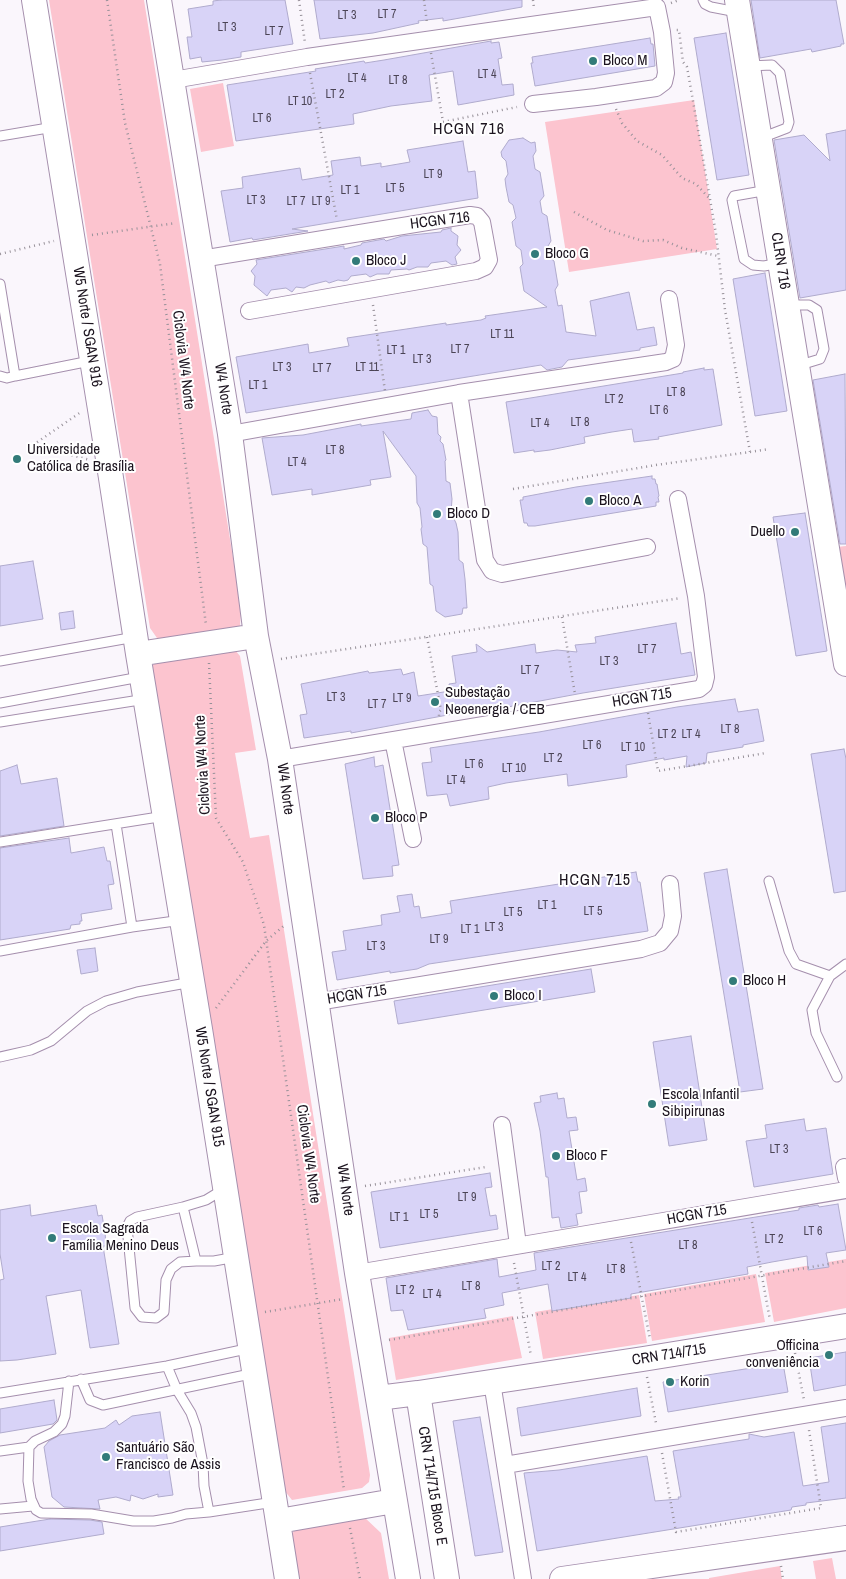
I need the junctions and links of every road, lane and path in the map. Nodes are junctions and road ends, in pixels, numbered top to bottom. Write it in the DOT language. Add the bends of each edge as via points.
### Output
graph roads {
  1 [pos="34,0"];
  2 [pos="106,0"];
  3 [pos="159,0"];
  4 [pos="299,0"];
  5 [pos="424,0"];
  6 [pos="704,0"];
  7 [pos="738,6"];
  8 [pos="429,40"];
  9 [pos="307,57"];
  10 [pos="747,66"];
  11 [pos="173,80"];
  12 [pos="596,97"];
  13 [pos="533,104"];
  14 [pos="54,127"];
  15 [pos="0,136"];
  16 [pos="759,138"];
  17 [pos="768,190"];
  18 [pos="710,199"];
  19 [pos="574,212"];
  20 [pos="195,221"];
  21 [pos="150,226"];
  22 [pos="90,235"];
  23 [pos="340,236"];
  24 [pos="56,241"];
  25 [pos="0,254"];
  26 [pos="718,256"];
  27 [pos="202,259"];
  28 [pos="780,263"];
  29 [pos="0,284"];
  30 [pos="370,288"];
  31 [pos="669,299"];
  32 [pos="249,311"];
  33 [pos="92,361"];
  34 [pos="0,376"];
  35 [pos="15,376"];
  36 [pos="459,393"];
  37 [pos="99,400"];
  38 [pos="387,406"];
  39 [pos="230,434"];
  40 [pos="769,449"];
  41 [pos="750,452"];
  42 [pos="109,465"];
  43 [pos="678,499"];
  44 [pos="646,546"];
  45 [pos="696,596"];
  46 [pos="562,617"];
  47 [pos="256,636"];
  48 [pos="428,637"];
  49 [pos="208,643"];
  50 [pos="0,661"];
  51 [pos="262,662"];
  52 [pos="846,664"];
  53 [pos="140,667"];
  54 [pos="0,703"];
  55 [pos="578,708"];
  56 [pos="647,709"];
  57 [pos="0,722"];
  58 [pos="442,730"];
  59 [pos="393,740"];
  60 [pos="766,753"];
  61 [pos="280,759"];
  62 [pos="165,816"];
  63 [pos="116,824"];
  64 [pos="413,839"];
  65 [pos="0,842"];
  66 [pos="769,881"];
  67 [pos="670,884"];
  68 [pos="302,910"];
  69 [pos="182,920"];
  70 [pos="132,927"];
  71 [pos="266,941"];
  72 [pos="0,951"];
  73 [pos="846,964"];
  74 [pos="830,976"];
  75 [pos="193,982"];
  76 [pos="317,1002"];
  77 [pos="200,1029"];
  78 [pos="0,1058"];
  79 [pos="837,1076"];
  80 [pos="502,1125"];
  81 [pos="486,1167"];
  82 [pos="365,1186"];
  83 [pos="224,1189"];
  84 [pos="846,1190"];
  85 [pos="183,1207"];
  86 [pos="752,1220"];
  87 [pos="631,1240"];
  88 [pos="516,1252"];
  89 [pos="237,1257"];
  90 [pos="196,1261"];
  91 [pos="846,1261"];
  92 [pos="357,1273"];
  93 [pos="762,1276"];
  94 [pos="362,1296"];
  95 [pos="642,1297"];
  96 [pos="318,1303"];
  97 [pos="246,1316"];
  98 [pos="524,1317"];
  99 [pos="771,1324"];
  100 [pos="846,1326"];
  101 [pos="792,1335"];
  102 [pos="387,1341"];
  103 [pos="251,1348"];
  104 [pos="647,1351"];
  105 [pos="532,1362"];
  106 [pos="167,1366"];
  107 [pos="255,1373"];
  108 [pos="80,1379"];
  109 [pos="69,1381"];
  110 [pos="492,1382"];
  111 [pos="177,1390"];
  112 [pos="0,1393"];
  113 [pos="418,1393"];
  114 [pos="378,1398"];
  115 [pos="846,1408"];
  116 [pos="806,1415"];
  117 [pos="660,1439"];
  118 [pos="29,1446"];
  119 [pos="0,1451"];
  120 [pos="505,1465"];
  121 [pos="394,1501"];
  122 [pos="33,1506"];
  123 [pos="0,1509"];
  124 [pos="347,1510"];
  125 [pos="210,1512"];
  126 [pos="277,1512"];
  127 [pos="846,1538"];
  128 [pos="780,1559"];
  129 [pos="287,1579"];
  130 [pos="360,1579"];
  131 [pos="408,1579"];
  132 [pos="447,1579"];
  133 [pos="523,1579"];
  134 [pos="562,1579"];
  135 [pos="783,1579"];
  1 -- 14 [label="main road, W5 Norte / SGAN 916"];
  2 -- 21 [label="path, Ciclovia W4 Norte" via="125,123"];
  3 -- 11 [label="main road, W4 Norte"];
  4 -- 9 [label="path"];
  5 -- 8 [label="path"];
  6 -- 7 [label="lane" via="711,7"];
  7 -- 10 [label="main road, CLRN 716"];
  8 -- 9 [label="street"];
  8 -- 12 [label="street" via="657,7 666,74 664,82 656,88"];
  8 -- 13 [label="path" via="443,122"];
  9 -- 11 [label="street"];
  9 -- 23 [label="path"];
  10 -- 16 [label="main road, CLRN 716"];
  10 -- 16 [label="lane" via="772,66 780,72 789,122 787,128"];
  11 -- 20 [label="main road, W4 Norte"];
  12 -- 13 [label="street"];
  12 -- 18 [label="path" via="616,109 622,123 637,141 662,155 682,178 696,184"];
  14 -- 15 [label="lane"];
  14 -- 33 [label="main road, W5 Norte / SGAN 916"];
  16 -- 17 [label="main road, CLRN 716"];
  17 -- 28 [label="main road, CLRN 716"];
  17 -- 28 [label="lane" via="734,196 732,200 744,259 753,265"];
  19 -- 26 [label="path" via="606,230 643,240 662,240"];
  20 -- 21 [label="path"];
  20 -- 27 [label="main road, W4 Norte"];
  21 -- 22 [label="path"];
  21 -- 49 [label="path, Ciclovia W4 Norte" via="160,264"];
  23 -- 27 [label="street, HCGN 716"];
  23 -- 30 [label="street, HCGN 716" via="470,215 482,222 489,260 484,267"];
  24 -- 25 [label="path"];
  27 -- 39 [label="main road, W4 Norte"];
  28 -- 52 [label="main road, CLRN 716"];
  29 -- 35 [label="lane"];
  30 -- 32 [label="street, HCGN 716"];
  30 -- 38 [label="path"];
  31 -- 36 [label="street" via="676,345 673,358 666,362"];
  33 -- 35 [label="lane"];
  33 -- 37 [label="main road, W5 Norte / SGAN 916"];
  34 -- 35 [label="lane"];
  36 -- 38 [label="street"];
  36 -- 44 [label="street" via="485,560 492,571 502,574"];
  37 -- 42 [label="main road, W5 Norte / SGAN 916"];
  37 -- 42 [label="path" via="33,446"];
  38 -- 39 [label="street"];
  39 -- 47 [label="main road, W4 Norte"];
  40 -- 41 [label="path"];
  42 -- 53 [label="main road, W5 Norte / SGAN 916"];
  43 -- 45 [label="street, HCGN 715"];
  45 -- 46 [label="path"];
  45 -- 55 [label="street, HCGN 715" via="706,677 704,685"];
  46 -- 48 [label="path"];
  46 -- 55 [label="path"];
  47 -- 49 [label="main road"];
  47 -- 51 [label="main road, W4 Norte"];
  48 -- 51 [label="path"];
  48 -- 58 [label="path"];
  49 -- 53 [label="main road"];
  49 -- 71 [label="path, Ciclovia W4 Norte" via="216,818 243,862 264,925"];
  50 -- 53 [label="lane"];
  51 -- 61 [label="main road, W4 Norte"];
  53 -- 54 [label="lane"];
  53 -- 57 [label="lane"];
  53 -- 62 [label="main road, W5 Norte / SGAN 915"];
  55 -- 58 [label="street, HCGN 715"];
  56 -- 60 [label="path" via="658,771"];
  58 -- 59 [label="street, HCGN 715"];
  59 -- 61 [label="street, HCGN 715"];
  59 -- 64 [label="street"];
  61 -- 68 [label="main road, W4 Norte"];
  62 -- 63 [label="lane"];
  62 -- 69 [label="main road, W5 Norte / SGAN 915"];
  63 -- 65 [label="lane"];
  63 -- 70 [label="lane"];
  66 -- 74 [label="lane" via="796,964"];
  67 -- 76 [label="street, HCGN 715" via="673,916 670,931 660,943 641,949"];
  68 -- 71 [label="path"];
  68 -- 76 [label="main road, W4 Norte"];
  69 -- 70 [label="lane"];
  69 -- 75 [label="main road, W5 Norte / SGAN 915"];
  70 -- 72 [label="lane"];
  71 -- 77 [label="path"];
  71 -- 96 [label="path, Ciclovia W4 Norte"];
  73 -- 74 [label="lane"];
  74 -- 79 [label="lane" via="812,1010 816,1033"];
  75 -- 77 [label="main road, W5 Norte / SGAN 915"];
  75 -- 78 [label="lane" via="106,1001 87,1011 51,1041"];
  76 -- 92 [label="main road, W4 Norte"];
  77 -- 83 [label="main road, W5 Norte / SGAN 915"];
  80 -- 88 [label="street"];
  81 -- 82 [label="path"];
  83 -- 85 [label="lane" via="206,1200"];
  83 -- 89 [label="main road, W5 Norte / SGAN 915"];
  84 -- 88 [label="street, HCGN 715"];
  85 -- 90 [label="lane"];
  85 -- 90 [label="lane" via="137,1217 127,1227 135,1308 142,1317 156,1318 164,1312 166,1280 171,1269 180,1262"];
  86 -- 93 [label="path"];
  87 -- 95 [label="path"];
  88 -- 92 [label="street, HCGN 715"];
  88 -- 98 [label="path"];
  89 -- 90 [label="lane"];
  89 -- 97 [label="main road, W5 Norte / SGAN 915"];
  91 -- 93 [label="path"];
  92 -- 94 [label="main road, W4 Norte"];
  93 -- 95 [label="path"];
  93 -- 99 [label="path"];
  94 -- 96 [label="path"];
  94 -- 114 [label="main road, W4 Norte"];
  95 -- 98 [label="path"];
  95 -- 104 [label="path"];
  96 -- 97 [label="path"];
  96 -- 124 [label="path, Ciclovia W4 Norte"];
  97 -- 103 [label="main road, W5 Norte / SGAN 915"];
  98 -- 102 [label="path"];
  98 -- 105 [label="path"];
  100 -- 101 [label="main road, CRN 714/715"];
  101 -- 104 [label="main road, CRN 714/715"];
  101 -- 116 [label="path"];
  103 -- 106 [label="lane"];
  103 -- 107 [label="main road, W5 Norte / SGAN 915"];
  104 -- 110 [label="main road, CRN 714/715"];
  104 -- 117 [label="path"];
  106 -- 108 [label="lane"];
  106 -- 111 [label="lane"];
  107 -- 111 [label="lane"];
  107 -- 126 [label="main road, W5 Norte / SGAN 915"];
  108 -- 109 [label="lane"];
  108 -- 111 [label="lane" via="90,1400 103,1405"];
  109 -- 112 [label="lane"];
  109 -- 118 [label="lane" via="62,1424"];
  110 -- 113 [label="main road, CRN 714/715"];
  110 -- 120 [label="street"];
  111 -- 125 [label="lane" via="196,1427"];
  113 -- 114 [label="main road, CRN 714/715"];
  113 -- 132 [label="main road, CRN 714/715 Bloco E"];
  114 -- 121 [label="main road, W4 Norte"];
  115 -- 116 [label="street"];
  116 -- 117 [label="street"];
  116 -- 117 [label="path" via="821,1508 676,1532"];
  117 -- 120 [label="street"];
  118 -- 119 [label="lane"];
  118 -- 122 [label="lane" via="28,1481"];
  120 -- 133 [label="street"];
  121 -- 124 [label="main road"];
  121 -- 131 [label="main road, W4 Norte"];
  122 -- 123 [label="lane"];
  122 -- 125 [label="lane" via="41,1513 91,1514 134,1521"];
  124 -- 126 [label="main road"];
  124 -- 130 [label="path, Ciclovia W4 Norte"];
  125 -- 126 [label="lane"];
  126 -- 129 [label="main road, W5 Norte / SGAN 915"];
  127 -- 134 [label="main road"];
  128 -- 135 [label="path"];
}
